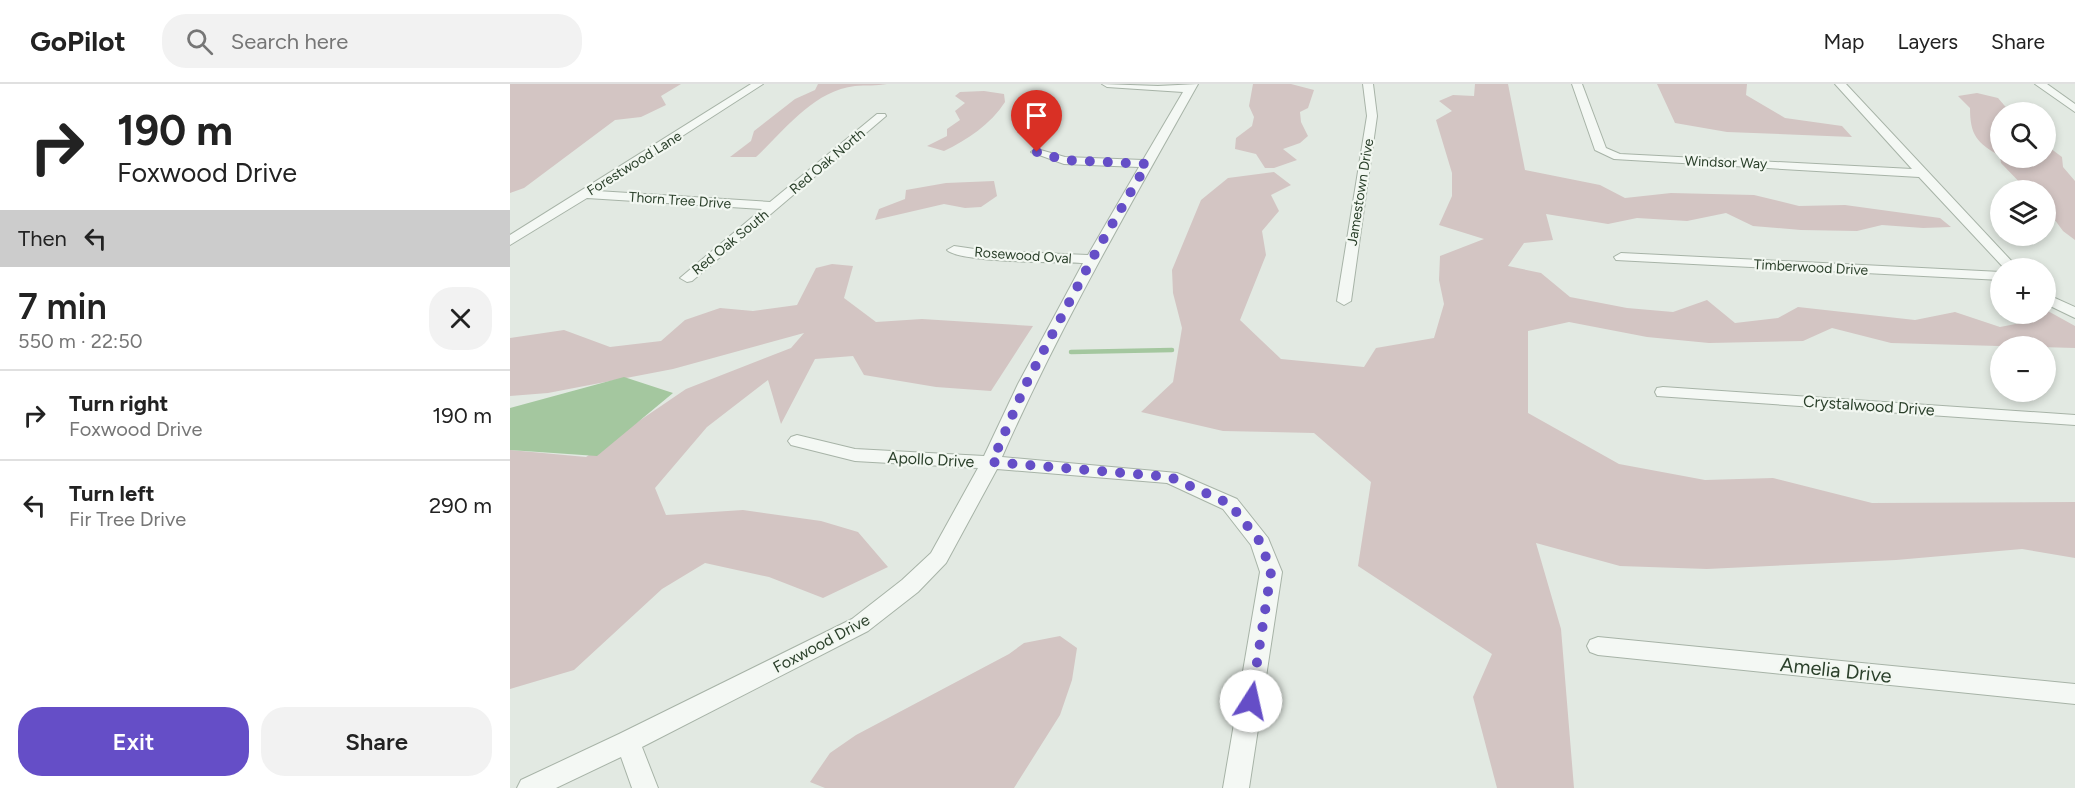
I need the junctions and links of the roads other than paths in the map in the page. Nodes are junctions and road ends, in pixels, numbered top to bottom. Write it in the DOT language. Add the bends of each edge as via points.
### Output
graph roads {
  1 [pos="758,84"];
  2 [pos="1107,84"];
  3 [pos="1368,84"];
  4 [pos="1577,84"];
  5 [pos="1840,84"];
  6 [pos="2040,84"];
  7 [pos="1192,87"];
  8 [pos="2075,109"];
  9 [pos="881,116"];
  10 [pos="1037,152"];
  11 [pos="1147,164"];
  12 [pos="1921,173"];
  13 [pos="585,194"];
  14 [pos="774,206"];
  15 [pos="510,241"];
  16 [pos="954,250"];
  17 [pos="1621,257"];
  18 [pos="2002,258"];
  19 [pos="1092,259"];
  20 [pos="1990,275"];
  21 [pos="687,278"];
  22 [pos="1344,301"];
  23 [pos="2056,303"];
  24 [pos="2075,313"];
  25 [pos="1663,392"];
  26 [pos="2075,420"];
  27 [pos="797,441"];
  28 [pos="992,462"];
  29 [pos="1598,646"];
  30 [pos="2075,694"];
  31 [pos="628,742"];
  32 [pos="530,788"];
  33 [pos="645,788"];
  34 [pos="1236,788"];
  1 -- 13 [label="street, Forestwood Lane"];
  2 -- 7 [label="street" via="1158,89"];
  3 -- 22 [label="street, Jamestown Drive" via="1372,116"];
  4 -- 12 [label="street, Windsor Way" via="1601,150 1618,157"];
  5 -- 12 [label="street"];
  6 -- 8 [label="street"];
  7 -- 11 [label="street, Foxwood Drive"];
  9 -- 14 [label="street, Red Oak North"];
  10 -- 11 [label="street" via="1064,160"];
  11 -- 19 [label="street, Foxwood Drive"];
  12 -- 18 [label="street"];
  13 -- 14 [label="street, Thorn Tree Drive"];
  13 -- 15 [label="street, Forestwood Lane"];
  14 -- 21 [label="street, Red Oak South"];
  16 -- 19 [label="street, Rosewood Oval"];
  17 -- 20 [label="street, Timberwood Drive"];
  19 -- 28 [label="street, Foxwood Drive" via="1026,384"];
  23 -- 24 [label="street"];
  25 -- 26 [label="street, Crystalwood Drive"];
  27 -- 28 [label="street, Apollo Drive" via="855,455"];
  28 -- 31 [label="street, Foxwood Drive" via="939,558 860,625"];
  28 -- 34 [label="street, Apollo Drive" via="1170,477 1230,504 1261,543 1271,572"];
  29 -- 30 [label="street, Amelia Drive"];
  31 -- 32 [label="street, Foxwood Drive"];
  31 -- 33 [label="street"];
}
